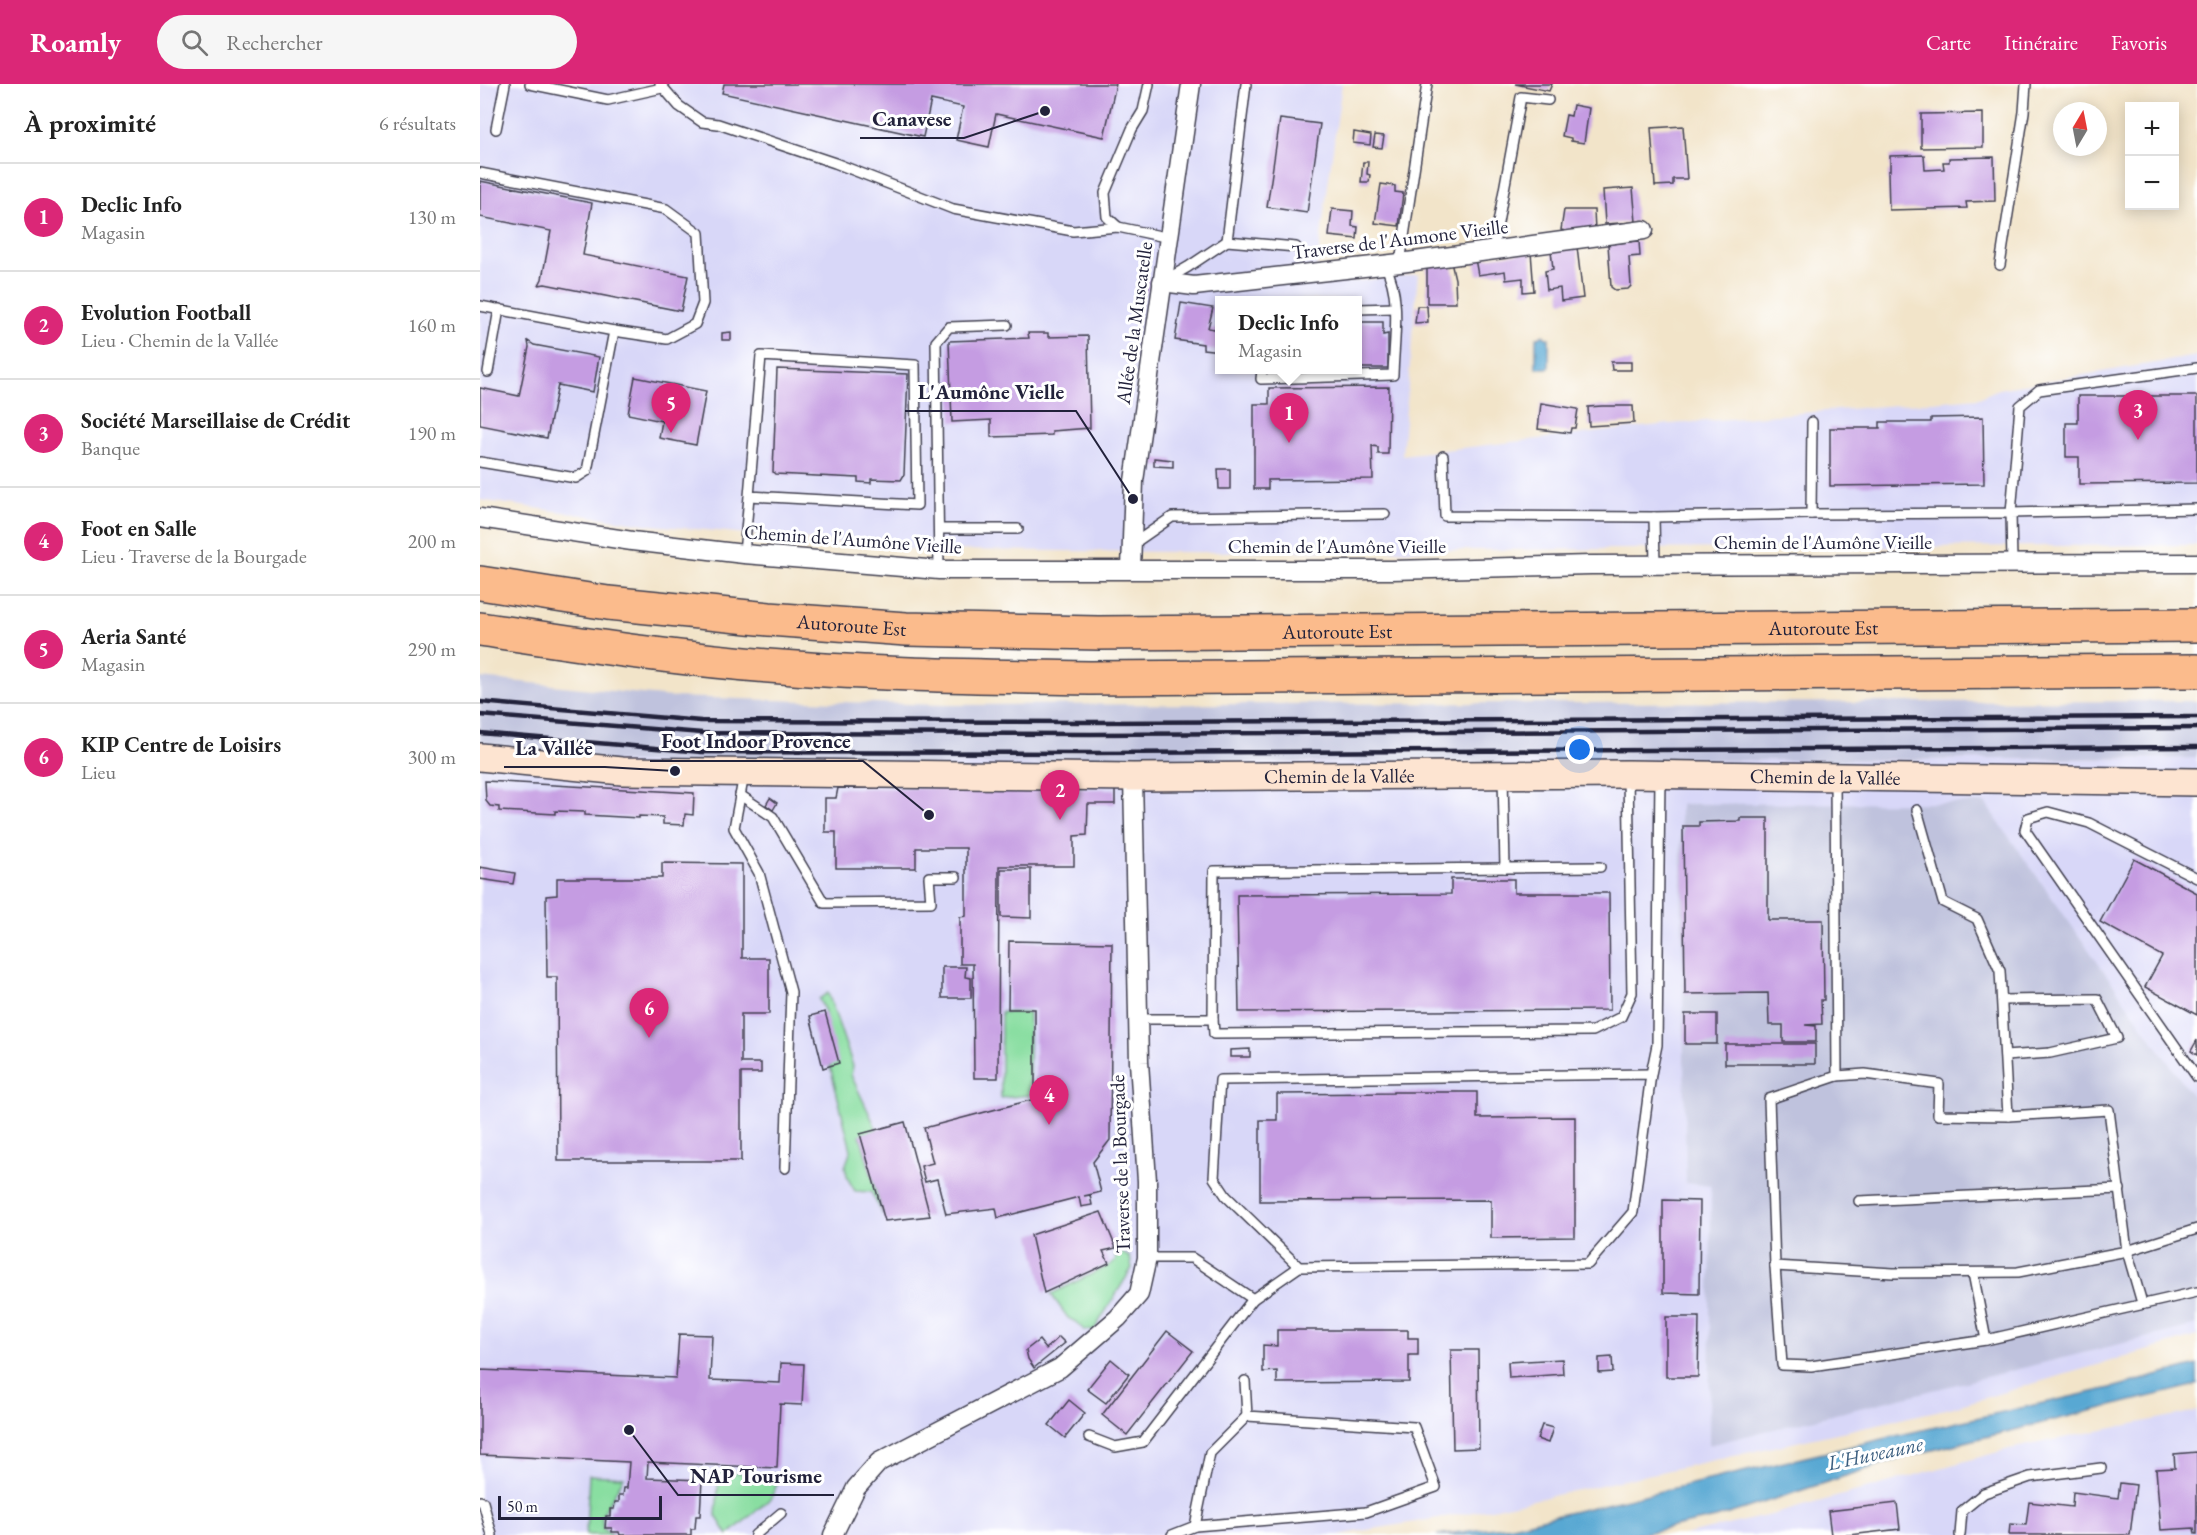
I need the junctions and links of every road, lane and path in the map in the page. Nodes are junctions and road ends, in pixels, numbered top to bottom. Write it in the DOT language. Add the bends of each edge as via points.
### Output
graph roads {
  1 [pos="505,84"];
  2 [pos="530,84"];
  3 [pos="1149,84"];
  4 [pos="1191,84"];
  5 [pos="1246,84"];
  6 [pos="1427,84"];
  7 [pos="2026,84"];
  8 [pos="661,86"];
  9 [pos="1548,100"];
  10 [pos="496,129"];
  11 [pos="480,173"];
  12 [pos="1118,227"];
  13 [pos="1644,230"];
  14 [pos="1170,238"];
  15 [pos="1227,241"];
  16 [pos="1296,248"];
  17 [pos="1493,250"];
  18 [pos="1392,264"];
  19 [pos="2000,265"];
  20 [pos="1162,282"];
  21 [pos="480,306"];
  22 [pos="1395,308"];
  23 [pos="499,309"];
  24 [pos="1362,309"];
  25 [pos="1007,325"];
  26 [pos="614,331"];
  27 [pos="2197,368"];
  28 [pos="488,372"];
  29 [pos="1262,374"];
  30 [pos="1812,422"];
  31 [pos="1443,456"];
  32 [pos="480,462"];
  33 [pos="749,496"];
  34 [pos="2197,509"];
  35 [pos="2011,513"];
  36 [pos="1385,514"];
  37 [pos="1811,514"];
  38 [pos="1654,517"];
  39 [pos="480,518"];
  40 [pos="939,529"];
  41 [pos="1018,529"];
  42 [pos="1131,546"];
  43 [pos="744,554"];
  44 [pos="2012,563"];
  45 [pos="2197,563"];
  46 [pos="1655,565"];
  47 [pos="1131,569"];
  48 [pos="939,570"];
  49 [pos="480,584"];
  50 [pos="2197,625"];
  51 [pos="480,629"];
  52 [pos="2197,671"];
  53 [pos="480,757"];
  54 [pos="1503,774"];
  55 [pos="1628,774"];
  56 [pos="1660,774"];
  57 [pos="1133,777"];
  58 [pos="1835,777"];
  59 [pos="2197,782"];
  60 [pos="742,784"];
  61 [pos="1917,810"];
  62 [pos="1600,867"];
  63 [pos="1505,868"];
  64 [pos="956,877"];
  65 [pos="2197,878"];
  66 [pos="2002,1000"];
  67 [pos="1138,1019"];
  68 [pos="1213,1019"];
  69 [pos="2005,1056"];
  70 [pos="1651,1074"];
  71 [pos="1837,1076"];
  72 [pos="2197,1077"];
  73 [pos="2008,1116"];
  74 [pos="785,1168"];
  75 [pos="2120,1189"];
  76 [pos="1859,1201"];
  77 [pos="2197,1229"];
  78 [pos="2127,1251"];
  79 [pos="1147,1258"];
  80 [pos="1775,1266"];
  81 [pos="1299,1267"];
  82 [pos="1973,1273"];
  83 [pos="2197,1292"];
  84 [pos="1253,1299"];
  85 [pos="2142,1303"];
  86 [pos="1986,1340"];
  87 [pos="1245,1381"];
  88 [pos="1247,1416"];
  89 [pos="1089,1437"];
  90 [pos="2101,1468"];
  91 [pos="480,1501"];
  92 [pos="781,1513"];
  93 [pos="1195,1526"];
  94 [pos="492,1535"];
  95 [pos="755,1535"];
  96 [pos="833,1535"];
  97 [pos="1172,1535"];
  98 [pos="1960,1535"];
  1 -- 10 [label="lane"];
  2 -- 8 [label="lane" via="608,99"];
  3 -- 12 [label="lane" via="1143,111 1105,194 1107,217"];
  4 -- 14 [label="street, Allée de la Muscatelle"];
  5 -- 15 [label="lane"];
  6 -- 18 [label="lane"];
  7 -- 19 [label="lane"];
  8 -- 12 [label="lane" via="679,106 702,122 836,163 953,209 1073,231"];
  9 -- 17 [label="lane" via="1521,97"];
  11 -- 26 [label="lane" via="666,208 699,232 703,303 695,324 668,339"];
  12 -- 14 [label="lane"];
  13 -- 17 [label="street, Traverse de l'Aumone Vieille"];
  14 -- 20 [label="street, Allée de la Muscatelle"];
  15 -- 16 [label="lane"];
  15 -- 20 [label="lane"];
  17 -- 18 [label="street, Traverse de l'Aumone Vieille"];
  18 -- 20 [label="street, Traverse de l'Aumone Vieille" via="1194,286"];
  18 -- 22 [label="lane"];
  20 -- 42 [label="street, Allée de la Muscatelle" via="1134,481"];
  21 -- 23 [label="lane"];
  22 -- 24 [label="lane"];
  22 -- 29 [label="lane" via="1393,375 1261,379"];
  23 -- 26 [label="lane"];
  23 -- 28 [label="lane"];
  25 -- 40 [label="lane" via="950,327 936,342"];
  26 -- 32 [label="lane" via="587,471 576,478"];
  27 -- 35 [label="lane" via="2039,390 2020,406"];
  30 -- 37 [label="lane"];
  31 -- 38 [label="lane" via="1445,516"];
  33 -- 33 [label="lane" via="761,356 915,365 917,505"];
  33 -- 43 [label="lane"];
  34 -- 35 [label="lane"];
  35 -- 37 [label="lane"];
  35 -- 44 [label="lane"];
  36 -- 42 [label="lane" via="1172,518"];
  37 -- 38 [label="lane"];
  38 -- 46 [label="lane"];
  39 -- 43 [label="street, Chemin de l'Aumône Vieille"];
  40 -- 41 [label="lane"];
  40 -- 48 [label="lane"];
  42 -- 47 [label="street, Allée de la Muscatelle"];
  43 -- 48 [label="street, Chemin de l'Aumône Vieille"];
  44 -- 45 [label="street, Chemin de l'Aumône Vieille"];
  44 -- 46 [label="street, Chemin de l'Aumône Vieille"];
  46 -- 47 [label="street, Chemin de l'Aumône Vieille"];
  47 -- 48 [label="street, Chemin de l'Aumône Vieille"];
  49 -- 50 [label="highway, Autoroute Est" via="608,603 906,629 1053,632"];
  51 -- 52 [label="highway" via="604,648 781,667 965,675 1102,678"];
  53 -- 60 [label="street, Chemin de la Vallée"];
  54 -- 55 [label="street, Chemin de la Vallée"];
  54 -- 57 [label="street, Chemin de la Vallée"];
  54 -- 63 [label="lane"];
  55 -- 56 [label="street, Chemin de la Vallée"];
  55 -- 68 [label="lane" via="1632,993 1622,1017 1593,1031 1214,1034"];
  56 -- 58 [label="street, Chemin de la Vallée"];
  56 -- 70 [label="lane" via="1657,1045"];
  57 -- 60 [label="street, Chemin de la Vallée"];
  57 -- 67 [label="street, Traverse de la Bourgade"];
  58 -- 59 [label="street, Chemin de la Vallée"];
  58 -- 71 [label="lane"];
  60 -- 64 [label="lane" via="773,817 824,903 930,902 929,877"];
  60 -- 74 [label="lane" via="734,828 759,873 791,992"];
  61 -- 66 [label="lane" via="1943,902 1977,919 2000,971"];
  62 -- 63 [label="lane"];
  63 -- 68 [label="lane" via="1214,871"];
  65 -- 72 [label="lane" via="2089,823 2048,812 2028,818 2025,830"];
  66 -- 69 [label="lane"];
  66 -- 69 [label="lane" via="2097,999 2116,1038 2050,1053"];
  67 -- 68 [label="lane"];
  67 -- 79 [label="street, Traverse de la Bourgade" via="1147,1154"];
  69 -- 73 [label="lane"];
  70 -- 81 [label="lane" via="1633,1212 1588,1264"];
  70 -- 81 [label="lane" via="1220,1080 1214,1178 1226,1196"];
  71 -- 73 [label="lane" via="1865,1074 1939,1084 1938,1115"];
  71 -- 80 [label="lane" via="1769,1099"];
  73 -- 75 [label="lane" via="2109,1110"];
  75 -- 76 [label="lane"];
  75 -- 78 [label="lane"];
  77 -- 78 [label="lane"];
  78 -- 82 [label="lane" via="2018,1272"];
  78 -- 85 [label="lane"];
  79 -- 84 [label="lane" via="1192,1258"];
  79 -- 96 [label="street, Traverse de la Bourgade" via="1138,1294 1118,1318 1060,1368 879,1462 856,1488"];
  80 -- 82 [label="lane"];
  80 -- 86 [label="lane" via="1782,1365 1811,1366"];
  81 -- 84 [label="lane"];
  82 -- 86 [label="lane"];
  83 -- 85 [label="lane"];
  84 -- 89 [label="lane" via="1143,1442 1115,1447"];
  85 -- 86 [label="lane"];
  87 -- 88 [label="lane"];
  88 -- 93 [label="lane" via="1210,1453"];
  88 -- 93 [label="lane" via="1414,1427 1436,1487 1366,1512"];
  90 -- 98 [label="lane" via="2030,1477 1984,1493 1962,1511"];
  91 -- 94 [label="lane"];
  92 -- 95 [label="lane"];
  93 -- 97 [label="lane"];
}
